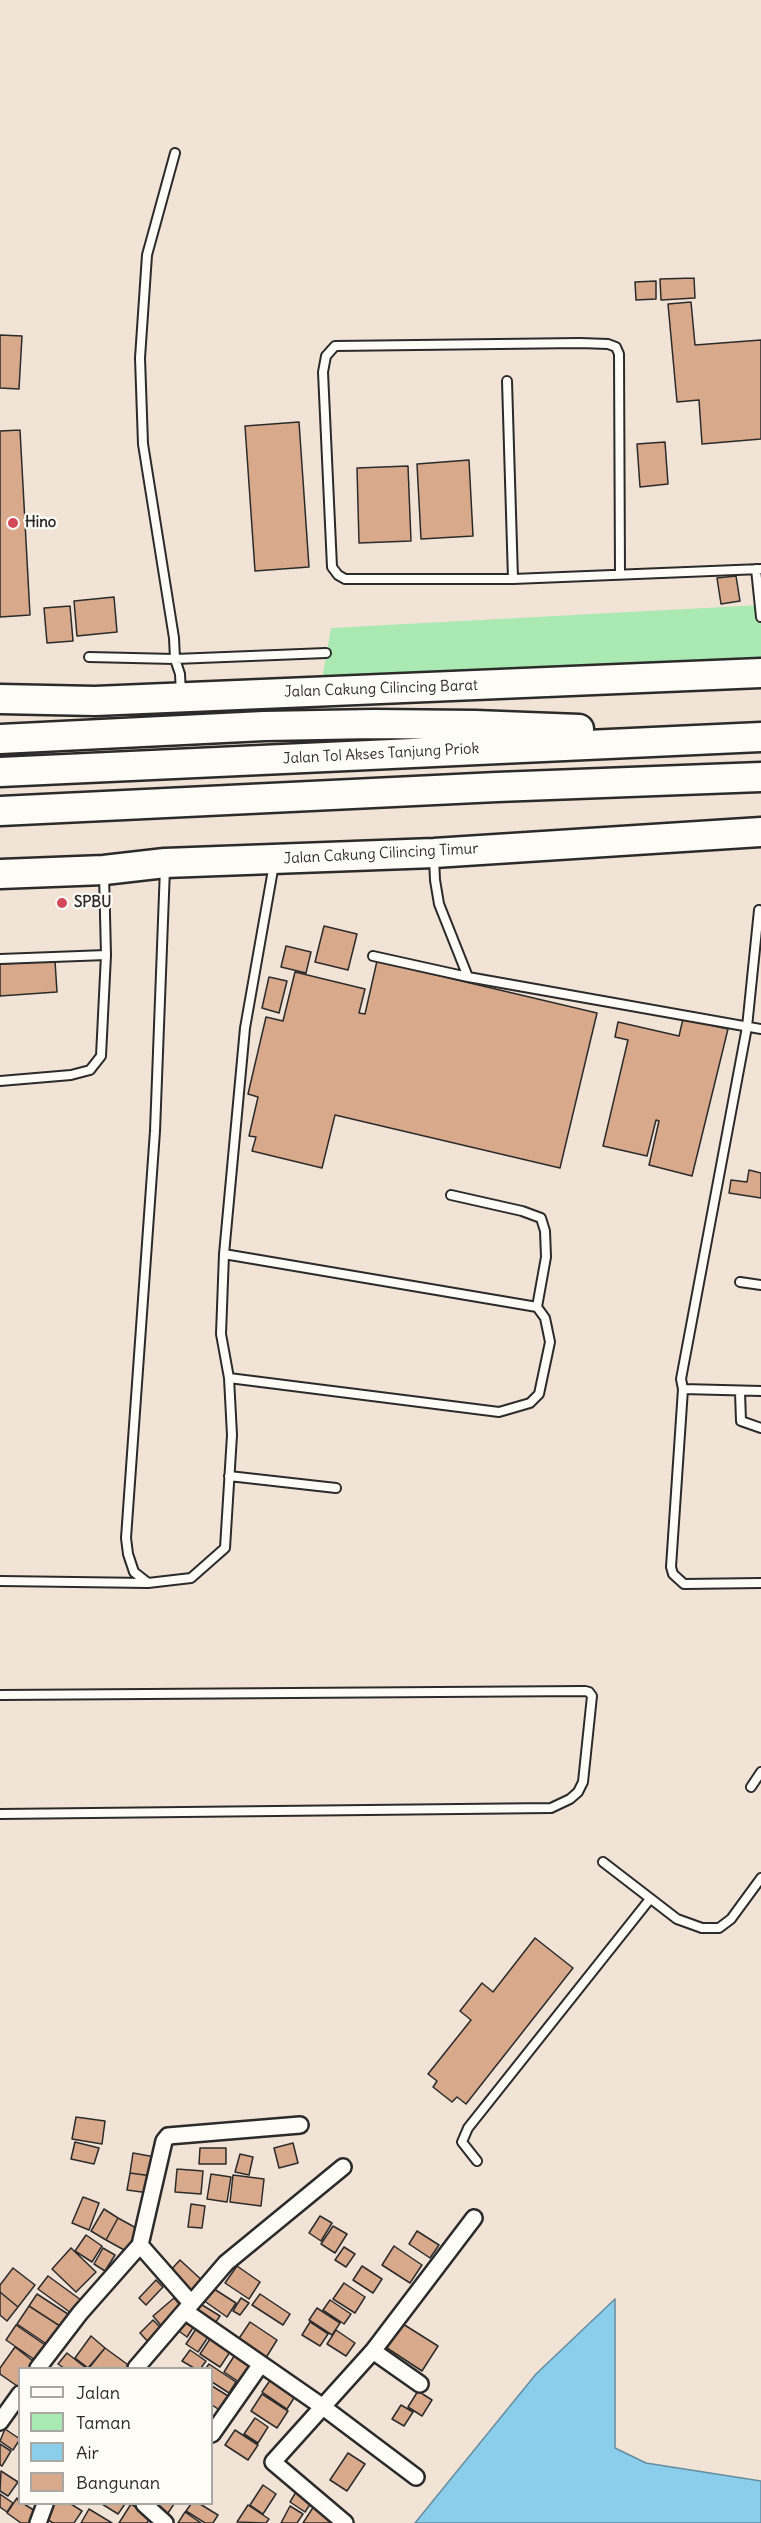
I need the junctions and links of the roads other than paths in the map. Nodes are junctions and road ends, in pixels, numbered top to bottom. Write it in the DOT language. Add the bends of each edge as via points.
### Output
graph roads {
  1 [pos="175,153"];
  2 [pos="507,381"];
  3 [pos="759,569"];
  4 [pos="620,574"];
  5 [pos="513,579"];
  6 [pos="761,617"];
  7 [pos="326,652"];
  8 [pos="88,657"];
  9 [pos="175,659"];
  10 [pos="761,673"];
  11 [pos="181,697"];
  12 [pos="0,699"];
  13 [pos="761,736"];
  14 [pos="0,738"];
  15 [pos="708,739"];
  16 [pos="0,772"];
  17 [pos="761,777"];
  18 [pos="0,811"];
  19 [pos="761,832"];
  20 [pos="434,853"];
  21 [pos="275,859"];
  22 [pos="165,863"];
  23 [pos="104,870"];
  24 [pos="0,874"];
  25 [pos="759,910"];
  26 [pos="106,955"];
  27 [pos="373,956"];
  28 [pos="0,959"];
  29 [pos="468,976"];
  30 [pos="747,1027"];
  31 [pos="761,1029"];
  32 [pos="0,1081"];
  33 [pos="451,1195"];
  34 [pos="224,1254"];
  35 [pos="740,1282"];
  36 [pos="761,1285"];
  37 [pos="537,1307"];
  38 [pos="229,1378"];
  39 [pos="683,1389"];
  40 [pos="761,1391"];
  41 [pos="740,1392"];
  42 [pos="761,1428"];
  43 [pos="229,1476"];
  44 [pos="336,1488"];
  45 [pos="0,1581"];
  46 [pos="148,1583"];
  47 [pos="761,1583"];
  48 [pos="0,1695"];
  49 [pos="761,1772"];
  50 [pos="751,1786"];
  51 [pos="0,1814"];
  52 [pos="603,1862"];
  53 [pos="761,1878"];
  54 [pos="650,1899"];
  55 [pos="300,2125"];
  56 [pos="477,2161"];
  57 [pos="343,2167"];
  58 [pos="474,2218"];
  59 [pos="140,2245"];
  60 [pos="188,2307"];
  61 [pos="373,2351"];
  62 [pos="261,2364"];
  63 [pos="39,2367"];
  64 [pos="137,2367"];
  65 [pos="420,2384"];
  66 [pos="18,2398"];
  67 [pos="323,2407"];
  68 [pos="0,2422"];
  69 [pos="213,2433"];
  70 [pos="416,2477"];
  71 [pos="45,2505"];
  72 [pos="145,2505"];
  73 [pos="38,2523"];
  74 [pos="165,2523"];
  75 [pos="345,2523"];
  1 -- 9 [label="lane" via="147,255 140,358 143,444"];
  2 -- 5 [label="lane"];
  3 -- 4 [label="lane"];
  3 -- 6 [label="lane"];
  4 -- 5 [label="lane"];
  4 -- 5 [label="lane" via="616,347 580,343 335,346 326,356 323,372 332,567 338,575 345,579"];
  7 -- 9 [label="lane"];
  8 -- 9 [label="lane"];
  9 -- 11 [label="lane"];
  10 -- 11 [label="highway, Jalan Cakung Cilincing Barat"];
  11 -- 12 [label="highway, Jalan Cakung Cilincing Barat" via="95,701"];
  13 -- 15 [label="highway, Jalan Tol Akses Tanjung Priok"];
  14 -- 15 [label="highway" via="397,724 544,727"];
  15 -- 16 [label="highway, Jalan Tol Akses Tanjung Priok"];
  17 -- 18 [label="highway"];
  19 -- 20 [label="highway, Jalan Cakung Cilincing Timur"];
  20 -- 21 [label="highway, Jalan Cakung Cilincing Timur"];
  20 -- 29 [label="lane" via="439,904"];
  21 -- 22 [label="highway, Jalan Cakung Cilincing Timur"];
  21 -- 34 [label="lane" via="245,1028"];
  22 -- 23 [label="highway, Jalan Cakung Cilincing Timur"];
  22 -- 46 [label="lane" via="155,1131 126,1538 134,1572"];
  23 -- 24 [label="highway, Jalan Cakung Cilincing Timur"];
  23 -- 26 [label="lane"];
  25 -- 30 [label="lane"];
  26 -- 28 [label="lane"];
  26 -- 32 [label="lane" via="101,1056 90,1070"];
  27 -- 29 [label="lane"];
  29 -- 30 [label="lane"];
  30 -- 31 [label="lane"];
  30 -- 39 [label="lane" via="681,1379"];
  33 -- 37 [label="lane" via="541,1218 546,1257"];
  34 -- 37 [label="lane"];
  34 -- 38 [label="lane" via="221,1334"];
  35 -- 36 [label="lane"];
  37 -- 38 [label="lane" via="545,1318 550,1342 539,1394 530,1402 499,1412"];
  38 -- 43 [label="lane"];
  39 -- 41 [label="lane"];
  39 -- 47 [label="lane" via="673,1574 684,1584"];
  40 -- 41 [label="lane"];
  41 -- 42 [label="lane" via="741,1421"];
  43 -- 44 [label="lane"];
  43 -- 46 [label="lane" via="225,1548 191,1578"];
  45 -- 46 [label="lane"];
  48 -- 51 [label="lane" via="585,1691 592,1696 583,1782 570,1799 551,1808"];
  49 -- 50 [label="lane"];
  52 -- 54 [label="lane"];
  53 -- 54 [label="lane" via="731,1919 719,1928 702,1928 677,1919"];
  54 -- 56 [label="lane" via="468,2127 462,2142"];
  55 -- 59 [label="street" via="168,2136 162,2145"];
  57 -- 60 [label="street" via="226,2263"];
  58 -- 61 [label="street"];
  59 -- 60 [label="street"];
  59 -- 63 [label="street"];
  60 -- 62 [label="street"];
  60 -- 64 [label="street"];
  61 -- 65 [label="street"];
  61 -- 67 [label="street"];
  62 -- 67 [label="street"];
  62 -- 69 [label="street"];
  66 -- 68 [label="street"];
  67 -- 70 [label="street"];
  67 -- 75 [label="street" via="273,2462"];
  71 -- 73 [label="street"];
  72 -- 74 [label="street"];
}
